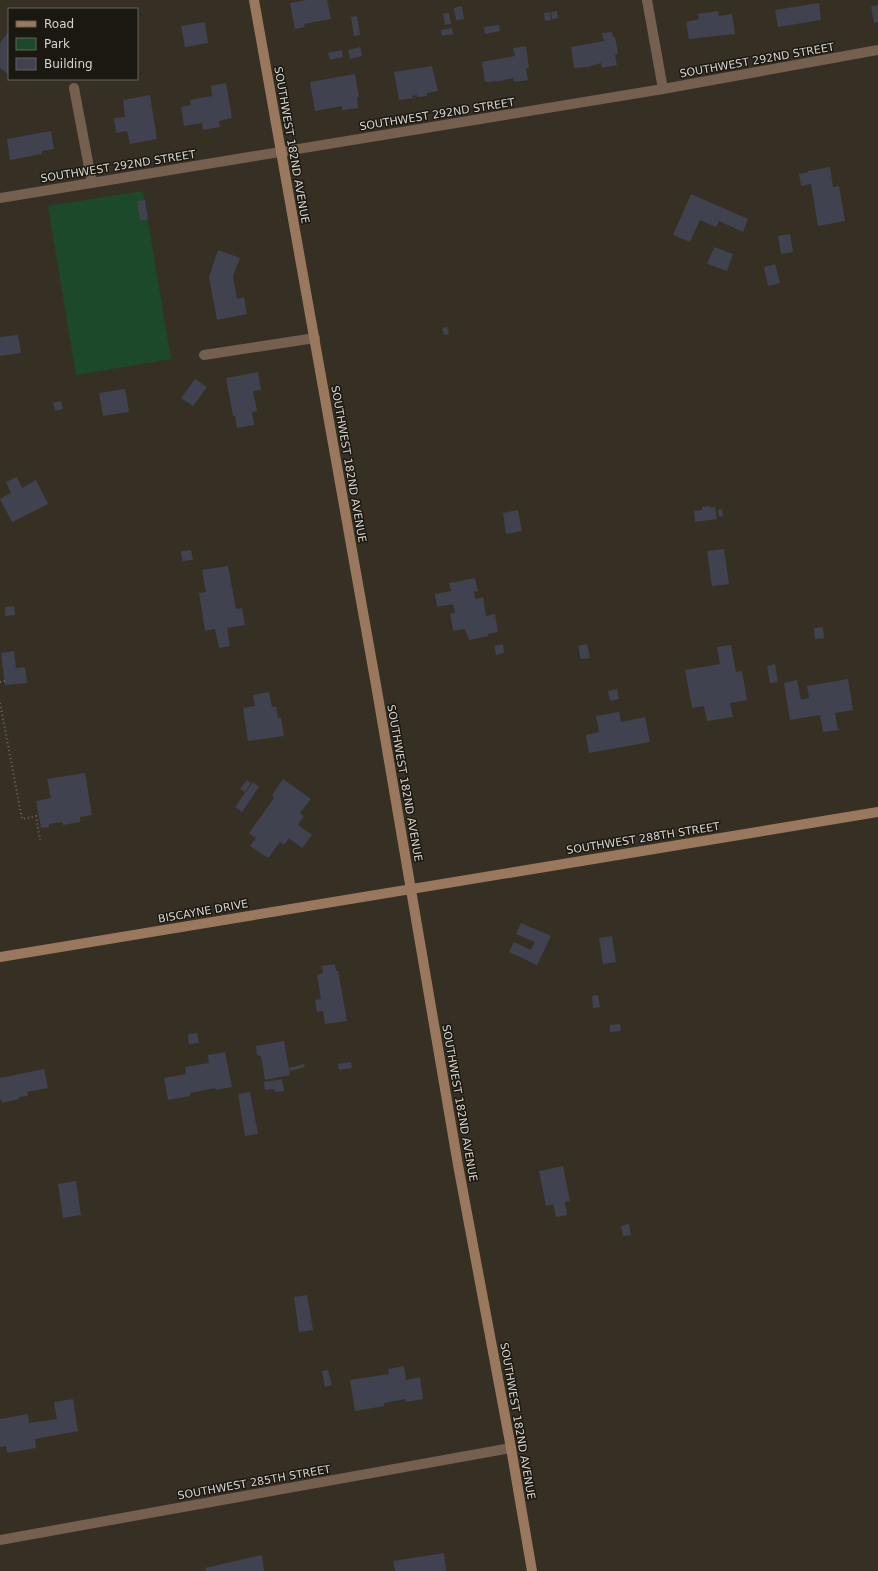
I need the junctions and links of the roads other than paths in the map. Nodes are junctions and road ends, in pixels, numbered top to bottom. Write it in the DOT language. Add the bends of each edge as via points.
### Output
graph roads {
  1 [pos="254,0"];
  2 [pos="647,0"];
  3 [pos="878,50"];
  4 [pos="74,88"];
  5 [pos="663,89"];
  6 [pos="281,152"];
  7 [pos="92,183"];
  8 [pos="0,198"];
  9 [pos="315,338"];
  10 [pos="204,355"];
  11 [pos="878,812"];
  12 [pos="411,888"];
  13 [pos="0,957"];
  14 [pos="512,1448"];
  15 [pos="0,1540"];
  16 [pos="532,1571"];
  1 -- 6 [label="street, SOUTHWEST 182ND AVENUE"];
  2 -- 5 [label="street"];
  3 -- 5 [label="street, SOUTHWEST 292ND STREET"];
  4 -- 7 [label="street"];
  5 -- 6 [label="street, SOUTHWEST 292ND STREET"];
  6 -- 7 [label="street, SOUTHWEST 292ND STREET"];
  6 -- 9 [label="street, SOUTHWEST 182ND AVENUE"];
  7 -- 8 [label="street, SOUTHWEST 292ND STREET"];
  9 -- 10 [label="street"];
  9 -- 12 [label="street, SOUTHWEST 182ND AVENUE"];
  11 -- 12 [label="street, SOUTHWEST 288TH STREET"];
  12 -- 13 [label="street, BISCAYNE DRIVE"];
  12 -- 14 [label="street, SOUTHWEST 182ND AVENUE" via="458,1165"];
  14 -- 15 [label="street, SOUTHWEST 285TH STREET"];
  14 -- 16 [label="street, SOUTHWEST 182ND AVENUE"];
}
